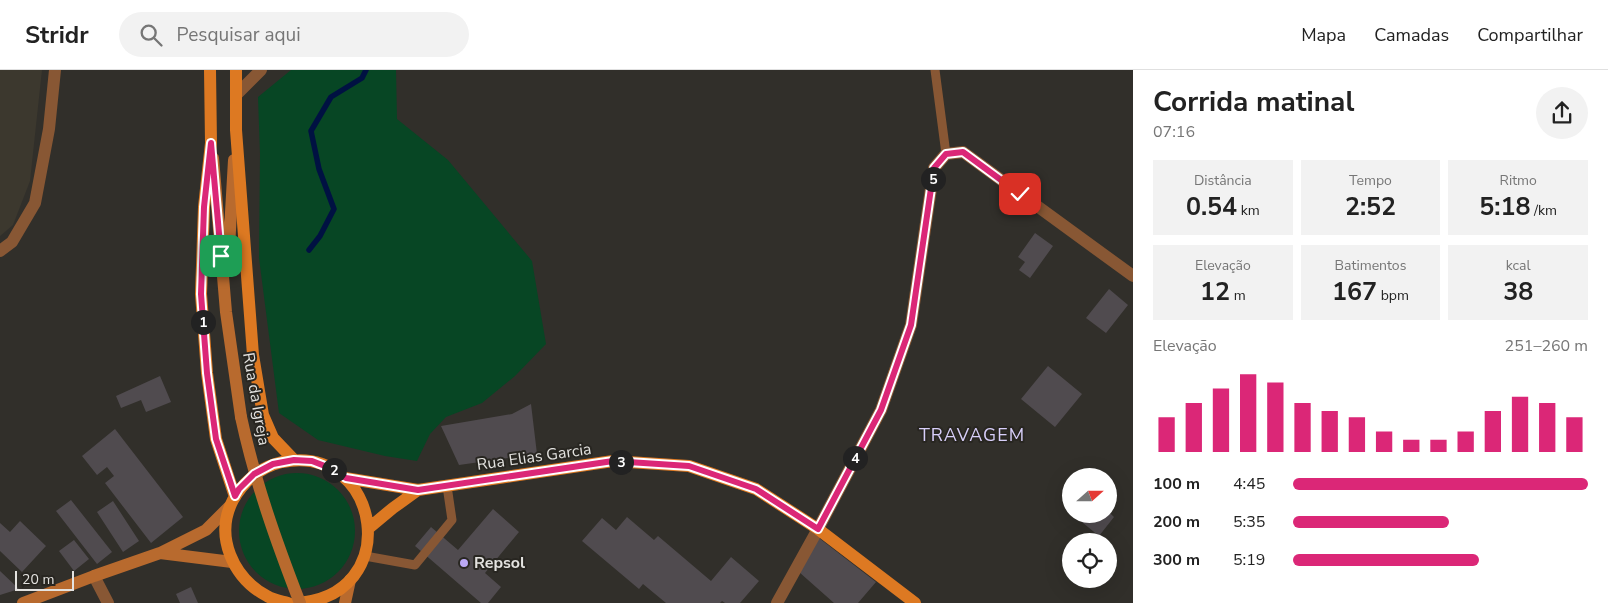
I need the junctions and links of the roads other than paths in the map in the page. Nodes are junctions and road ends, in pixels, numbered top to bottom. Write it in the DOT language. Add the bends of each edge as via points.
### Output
graph roads {
  1 [pos="55,70"];
  2 [pos="210,70"];
  3 [pos="236,70"];
  4 [pos="261,70"];
  5 [pos="935,70"];
  6 [pos="236,95"];
  7 [pos="236,130"];
  8 [pos="211,143"];
  9 [pos="946,154"];
  10 [pos="0,252"];
  11 [pos="1133,276"];
  12 [pos="226,312"];
  13 [pos="294,460"];
  14 [pos="346,478"];
  15 [pos="447,486"];
  16 [pos="418,490"];
  17 [pos="232,502"];
  18 [pos="369,528"];
  19 [pos="818,529"];
  20 [pos="160,553"];
  21 [pos="365,556"];
  22 [pos="232,562"];
  23 [pos="94,576"];
  24 [pos="350,580"];
  25 [pos="249,585"];
  26 [pos="22,603"];
  27 [pos="108,603"];
  28 [pos="266,603"];
  29 [pos="288,603"];
  30 [pos="296,603"];
  31 [pos="300,603"];
  32 [pos="345,603"];
  33 [pos="776,603"];
  34 [pos="915,603"];
  1 -- 10 [label="street" via="49,129 35,203 12,242"];
  2 -- 8 [label="main road"];
  3 -- 6 [label="main road"];
  4 -- 6 [label="street"];
  5 -- 9 [label="lane"];
  6 -- 7 [label="main road"];
  7 -- 12 [label="main road"];
  7 -- 13 [label="main road" via="253,356 263,415 273,438"];
  8 -- 12 [label="main road"];
  8 -- 17 [label="main road" via="204,207 201,294 216,439"];
  9 -- 11 [label="street" via="963,152"];
  9 -- 19 [label="street" via="934,168 911,325 881,410"];
  12 -- 31 [label="main road, Rua da Igreja, bridge" via="248,451 274,538"];
  13 -- 14 [label="main road" via="312,461"];
  13 -- 17 [label="main road" via="273,464 254,474 239,489"];
  14 -- 16 [label="main road, Rua Elias Garcia"];
  14 -- 18 [label="main road" via="366,510"];
  15 -- 16 [label="main road, Rua Elias Garcia"];
  15 -- 19 [label="main road, Rua Elias Garcia" via="613,461 689,466 756,489"];
  15 -- 21 [label="lane" via="452,520 415,565"];
  16 -- 18 [label="main road, Rua Elias Garcia"];
  17 -- 20 [label="main road" via="206,530"];
  17 -- 22 [label="main road" via="226,526 226,544"];
  18 -- 21 [label="main road"];
  19 -- 33 [label="street"];
  19 -- 34 [label="main road, Rua Elias Garcia"];
  20 -- 22 [label="main road"];
  20 -- 23 [label="main road"];
  21 -- 24 [label="main road"];
  22 -- 25 [label="main road"];
  23 -- 26 [label="main road"];
  23 -- 27 [label="street"];
  24 -- 30 [label="main road" via="333,594 312,602"];
  24 -- 32 [label="main road"];
  25 -- 28 [label="main road"];
  25 -- 29 [label="main road" via="268,597"];
}
